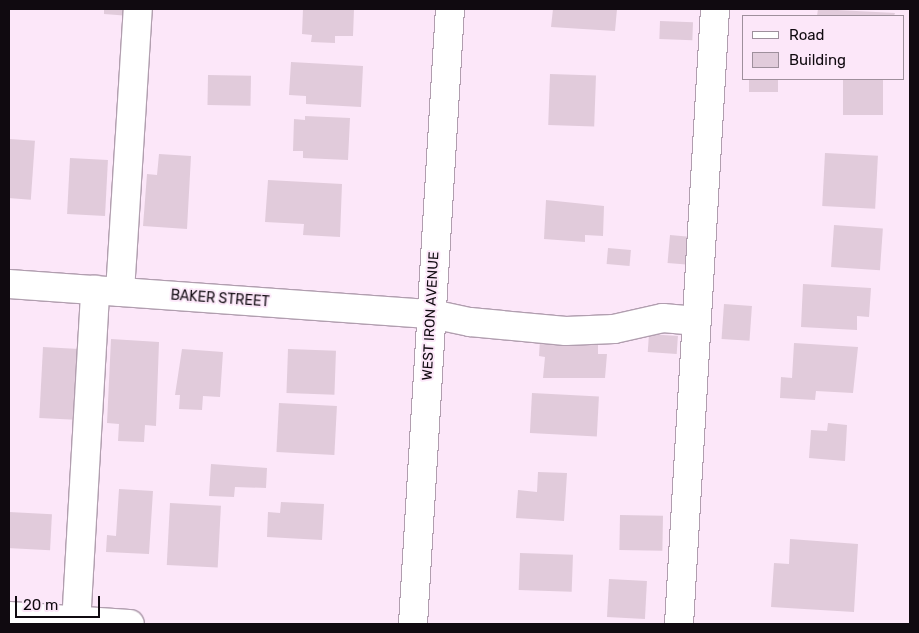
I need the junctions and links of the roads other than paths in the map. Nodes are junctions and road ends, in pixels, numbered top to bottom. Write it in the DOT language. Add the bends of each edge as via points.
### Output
graph roads {
  1 [pos="138,9"];
  2 [pos="450,9"];
  3 [pos="715,9"];
  4 [pos="9,284"];
  5 [pos="107,291"];
  6 [pos="432,314"];
  7 [pos="697,321"];
  8 [pos="9,616"];
  9 [pos="76,622"];
  10 [pos="130,624"];
  11 [pos="413,624"];
  12 [pos="679,624"];
  1 -- 5 [label="street"];
  2 -- 6 [label="street, WEST IRON AVENUE"];
  3 -- 7 [label="street"];
  4 -- 5 [label="street, BAKER STREET"];
  5 -- 6 [label="street, BAKER STREET"];
  5 -- 9 [label="street"];
  6 -- 7 [label="street, BAKER STREET" via="470,322 566,331 614,329 663,318"];
  6 -- 11 [label="street, WEST IRON AVENUE"];
  7 -- 12 [label="street"];
  8 -- 9 [label="street"];
  9 -- 10 [label="street"];
}
